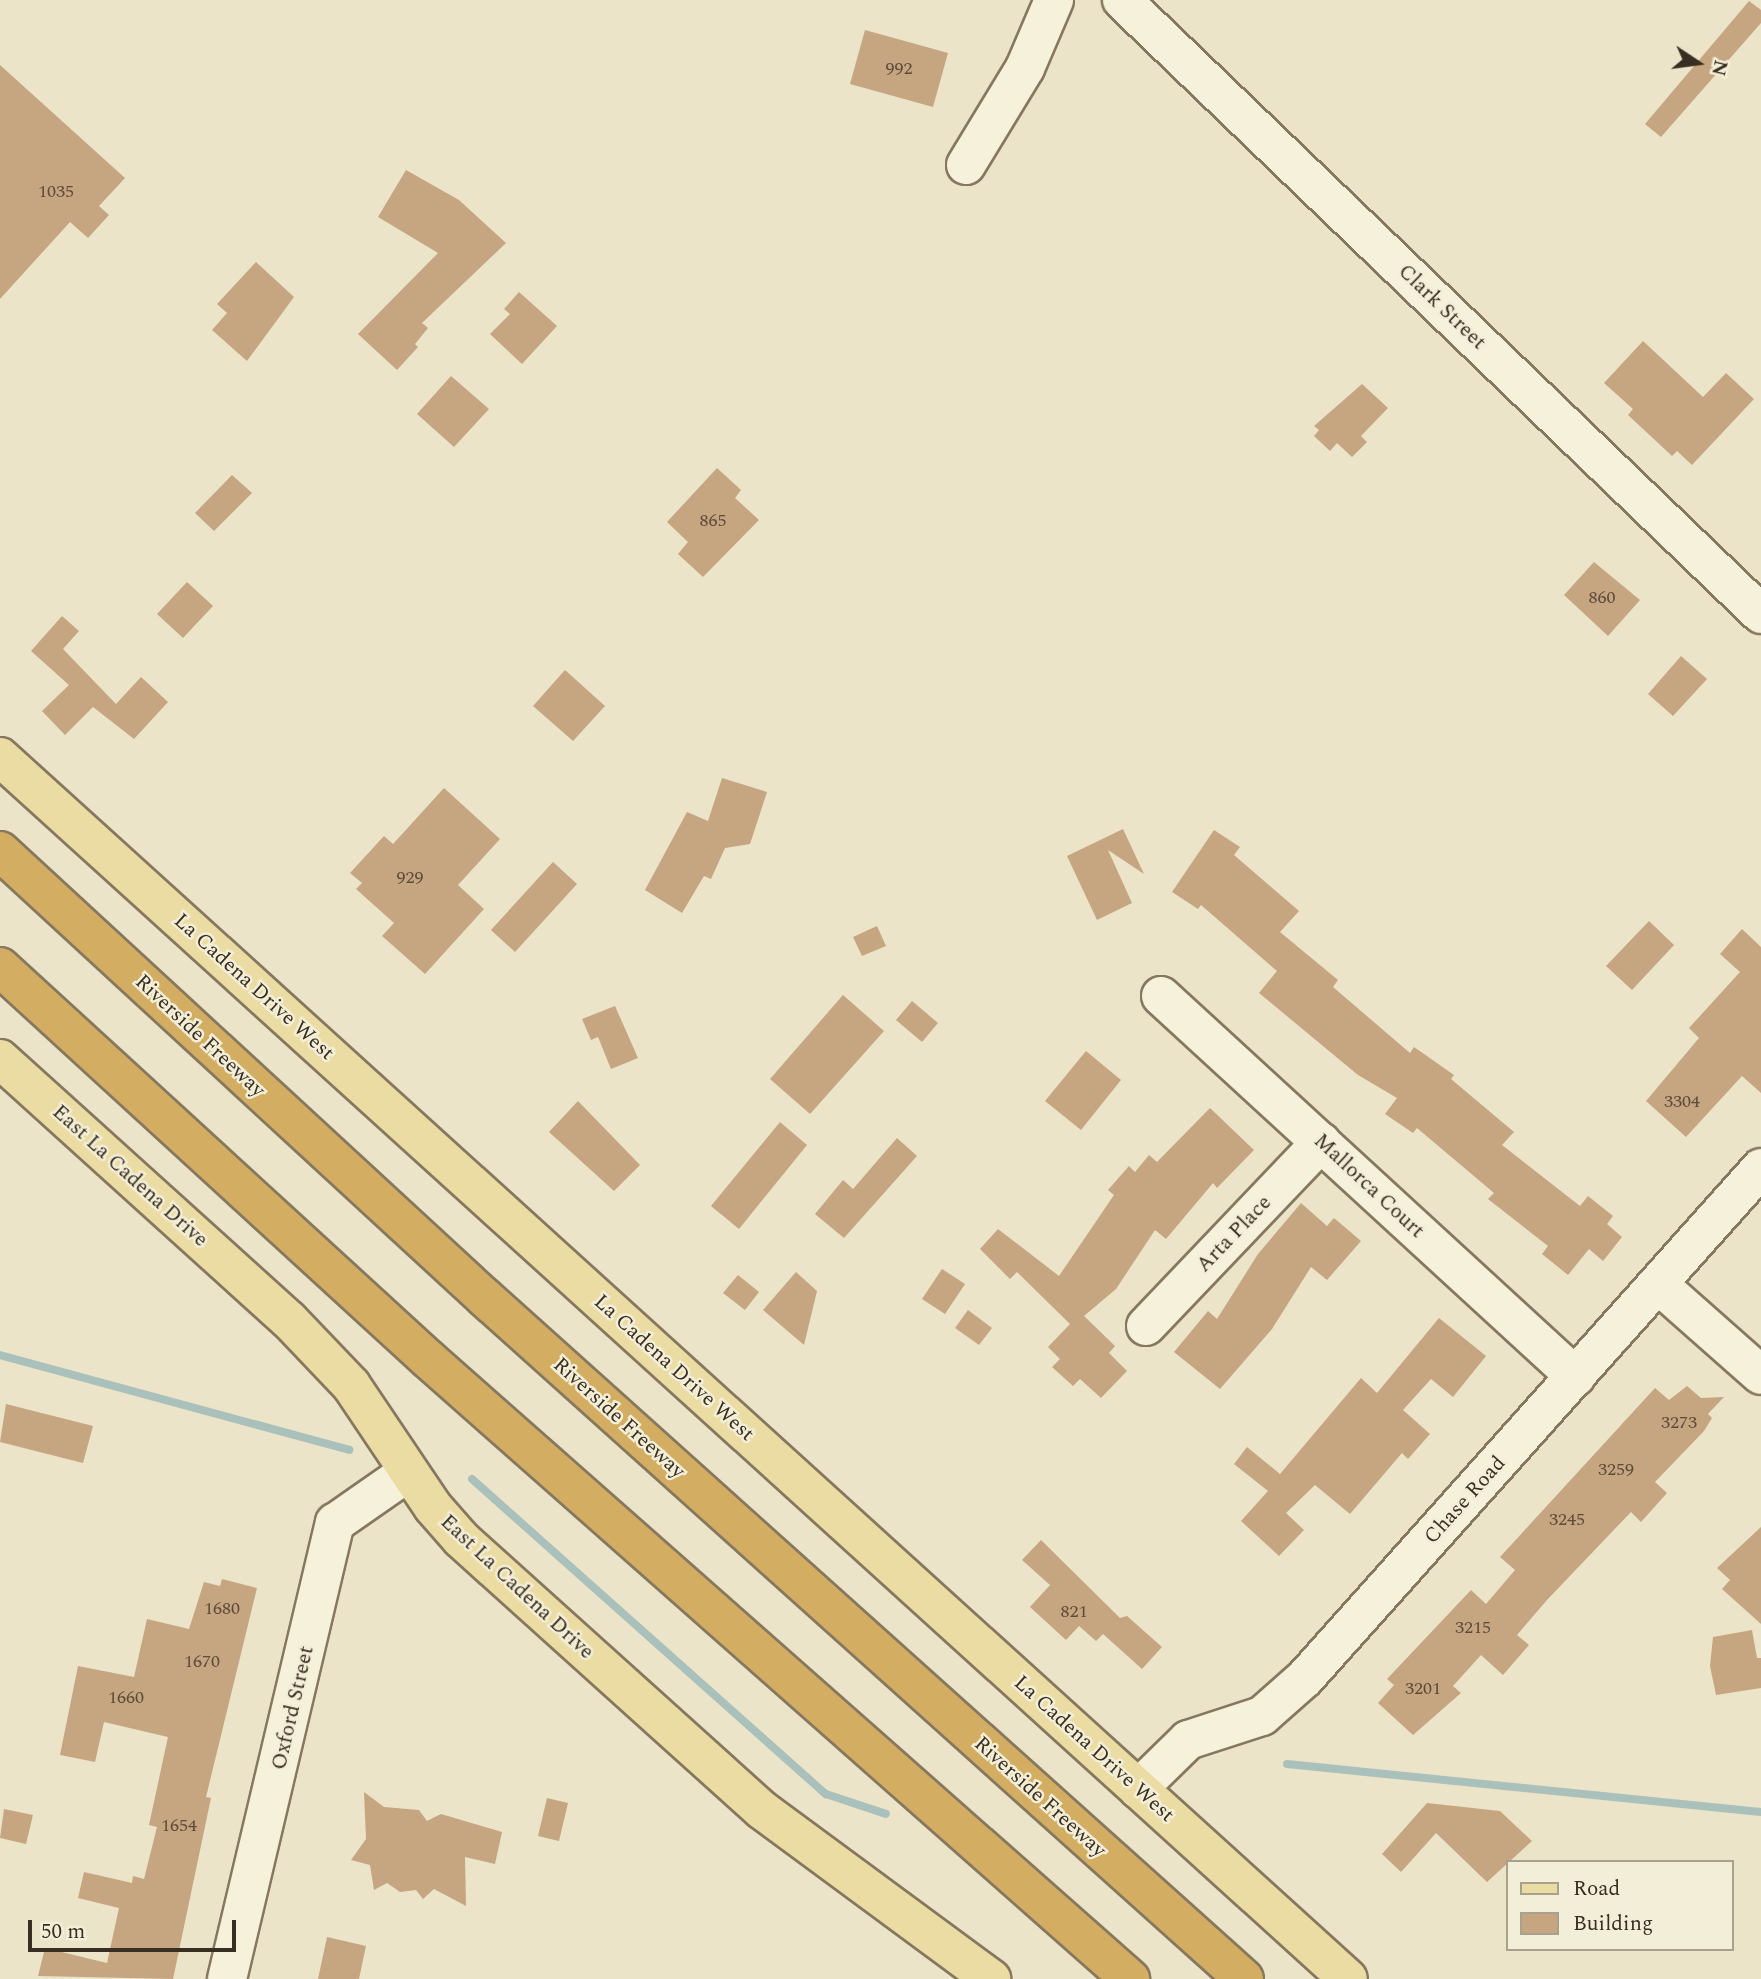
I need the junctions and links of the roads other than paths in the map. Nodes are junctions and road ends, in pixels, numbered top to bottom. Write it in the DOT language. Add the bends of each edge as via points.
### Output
graph roads {
  1 [pos="1054,0"];
  2 [pos="1122,0"];
  3 [pos="966,165"];
  4 [pos="1761,614"];
  5 [pos="0,757"];
  6 [pos="0,851"];
  7 [pos="0,967"];
  8 [pos="1161,996"];
  9 [pos="0,1059"];
  10 [pos="1321,1142"];
  11 [pos="1761,1168"];
  12 [pos="1658,1284"];
  13 [pos="1146,1326"];
  14 [pos="1761,1375"];
  15 [pos="1576,1377"];
  16 [pos="408,1472"];
  17 [pos="1138,1788"];
  18 [pos="227,1979"];
  19 [pos="991,1979"];
  20 [pos="1130,1979"];
  21 [pos="1244,1979"];
  22 [pos="1348,1979"];
  1 -- 3 [label="street" via="1025,68"];
  2 -- 4 [label="street, Clark Street"];
  5 -- 17 [label="main road, La Cadena Drive West"];
  6 -- 21 [label="highway, Riverside Freeway" via="484,1297"];
  7 -- 20 [label="highway" via="428,1359"];
  8 -- 10 [label="street, Mallorca Court"];
  9 -- 16 [label="main road, East La Cadena Drive" via="289,1320 351,1385"];
  10 -- 13 [label="street, Arta Place"];
  10 -- 15 [label="street, Mallorca Court"];
  11 -- 12 [label="street, Chase Road"];
  12 -- 14 [label="street"];
  12 -- 15 [label="street, Chase Road"];
  15 -- 17 [label="street, Chase Road" via="1305,1678 1262,1716 1188,1740"];
  16 -- 18 [label="street, Oxford Street" via="335,1522"];
  16 -- 19 [label="main road, East La Cadena Drive" via="461,1539 762,1810"];
  17 -- 22 [label="main road, La Cadena Drive West"];
}
